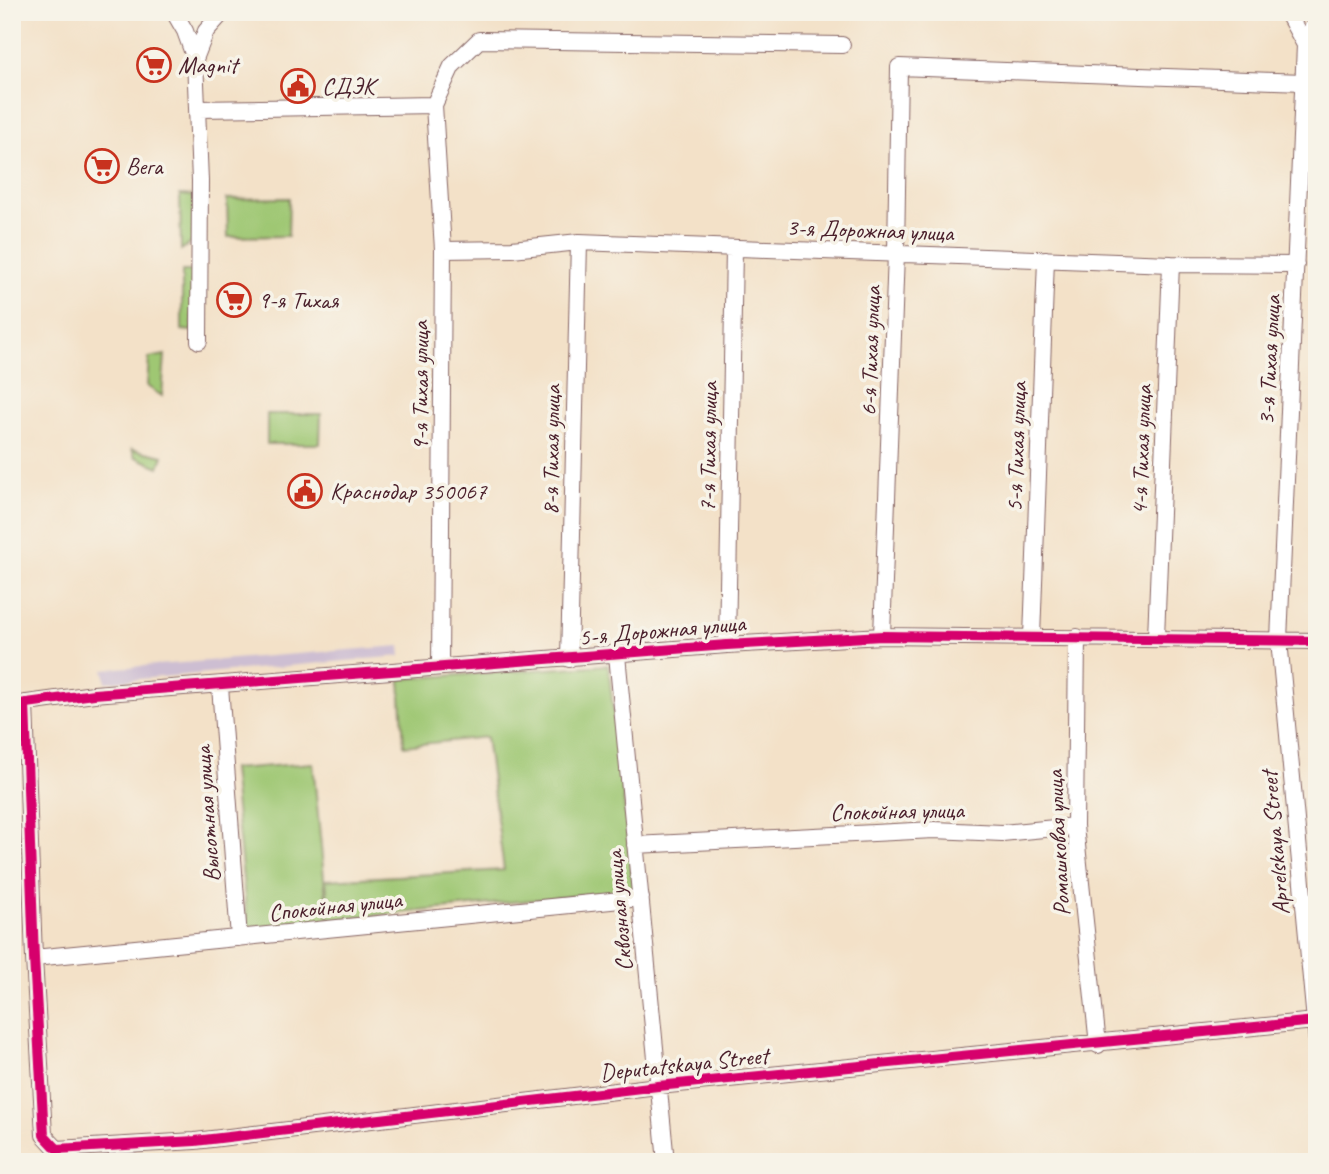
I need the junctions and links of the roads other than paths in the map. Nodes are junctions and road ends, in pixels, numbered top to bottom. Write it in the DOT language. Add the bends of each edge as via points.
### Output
graph roads {
  1 [pos="174,12"];
  2 [pos="223,12"];
  3 [pos="1287,12"];
  4 [pos="1317,22"];
  5 [pos="1309,44"];
  6 [pos="842,45"];
  7 [pos="195,60"];
  8 [pos="1303,82"];
  9 [pos="434,105"];
  10 [pos="198,109"];
  11 [pos="579,242"];
  12 [pos="734,249"];
  13 [pos="443,250"];
  14 [pos="896,253"];
  15 [pos="1046,259"];
  16 [pos="1171,264"];
  17 [pos="1296,265"];
  18 [pos="199,341"];
  19 [pos="881,636"];
  20 [pos="1032,637"];
  21 [pos="1077,637"];
  22 [pos="1156,637"];
  23 [pos="1279,640"];
  24 [pos="1317,641"];
  25 [pos="727,645"];
  26 [pos="617,655"];
  27 [pos="569,659"];
  28 [pos="440,667"];
  29 [pos="220,686"];
  30 [pos="19,704"];
  31 [pos="1075,826"];
  32 [pos="635,845"];
  33 [pos="641,898"];
  34 [pos="239,938"];
  35 [pos="34,958"];
  36 [pos="1315,1021"];
  37 [pos="1317,1042"];
  38 [pos="1098,1045"];
  39 [pos="658,1086"];
  40 [pos="666,1162"];
  1 -- 7 [label="street"];
  2 -- 7 [label="street" via="206,31"];
  3 -- 5 [label="street"];
  4 -- 5 [label="street"];
  5 -- 8 [label="street, 3-я Тихая улица"];
  6 -- 9 [label="street" via="479,40 452,66"];
  7 -- 10 [label="street"];
  8 -- 14 [label="street, 6-я Тихая улица" via="899,67"];
  8 -- 17 [label="street, 3-я Тихая улица"];
  9 -- 10 [label="street"];
  9 -- 13 [label="street, 9-я Тихая улица"];
  10 -- 18 [label="street"];
  11 -- 12 [label="street, 3-я Дорожная улица"];
  11 -- 13 [label="street, 3-я Дорожная улица"];
  11 -- 27 [label="street, 8-я Тихая улица"];
  12 -- 14 [label="street, 3-я Дорожная улица"];
  12 -- 25 [label="street, 7-я Тихая улица"];
  13 -- 28 [label="street, 9-я Тихая улица"];
  14 -- 15 [label="street, 3-я Дорожная улица"];
  14 -- 19 [label="street, 6-я Тихая улица"];
  15 -- 16 [label="street, 3-я Дорожная улица"];
  15 -- 20 [label="street, 5-я Тихая улица"];
  16 -- 17 [label="street, 3-я Дорожная улица"];
  16 -- 22 [label="street, 4-я Тихая улица"];
  17 -- 23 [label="street, 3-я Тихая улица"];
  19 -- 20 [label="street, 5-я Дорожная улица"];
  19 -- 25 [label="street, 5-я Дорожная улица"];
  20 -- 21 [label="street, 5-я Дорожная улица"];
  21 -- 22 [label="street, 5-я Дорожная улица"];
  21 -- 31 [label="street, Ромашковая улица"];
  22 -- 23 [label="street, 5-я Дорожная улица"];
  23 -- 24 [label="street, 5-я Дорожная улица"];
  23 -- 36 [label="street, Aprelskaya Street"];
  25 -- 26 [label="street, 5-я Дорожная улица"];
  26 -- 27 [label="street, 5-я Дорожная улица"];
  26 -- 32 [label="street, Сквозная улица"];
  27 -- 28 [label="street, 5-я Дорожная улица"];
  28 -- 29 [label="street, 5-я Дорожная улица"];
  29 -- 30 [label="street, 5-я Дорожная улица"];
  29 -- 34 [label="street, Высотная улица"];
  30 -- 35 [label="street"];
  31 -- 32 [label="street, Спокойная улица" via="1002,833 934,830"];
  31 -- 38 [label="street, Ромашковая улица"];
  32 -- 33 [label="street, Сквозная улица"];
  33 -- 34 [label="street, Спокойная улица"];
  33 -- 39 [label="street, Сквозная улица"];
  34 -- 35 [label="street, Спокойная улица"];
  35 -- 39 [label="street, Deputatskaya Street" via="44,1135 57,1149 195,1141"];
  36 -- 37 [label="street, Aprelskaya Street"];
  36 -- 38 [label="street, Deputatskaya Street"];
  38 -- 39 [label="street, Deputatskaya Street"];
  39 -- 40 [label="street, Сквозная улица"];
}
